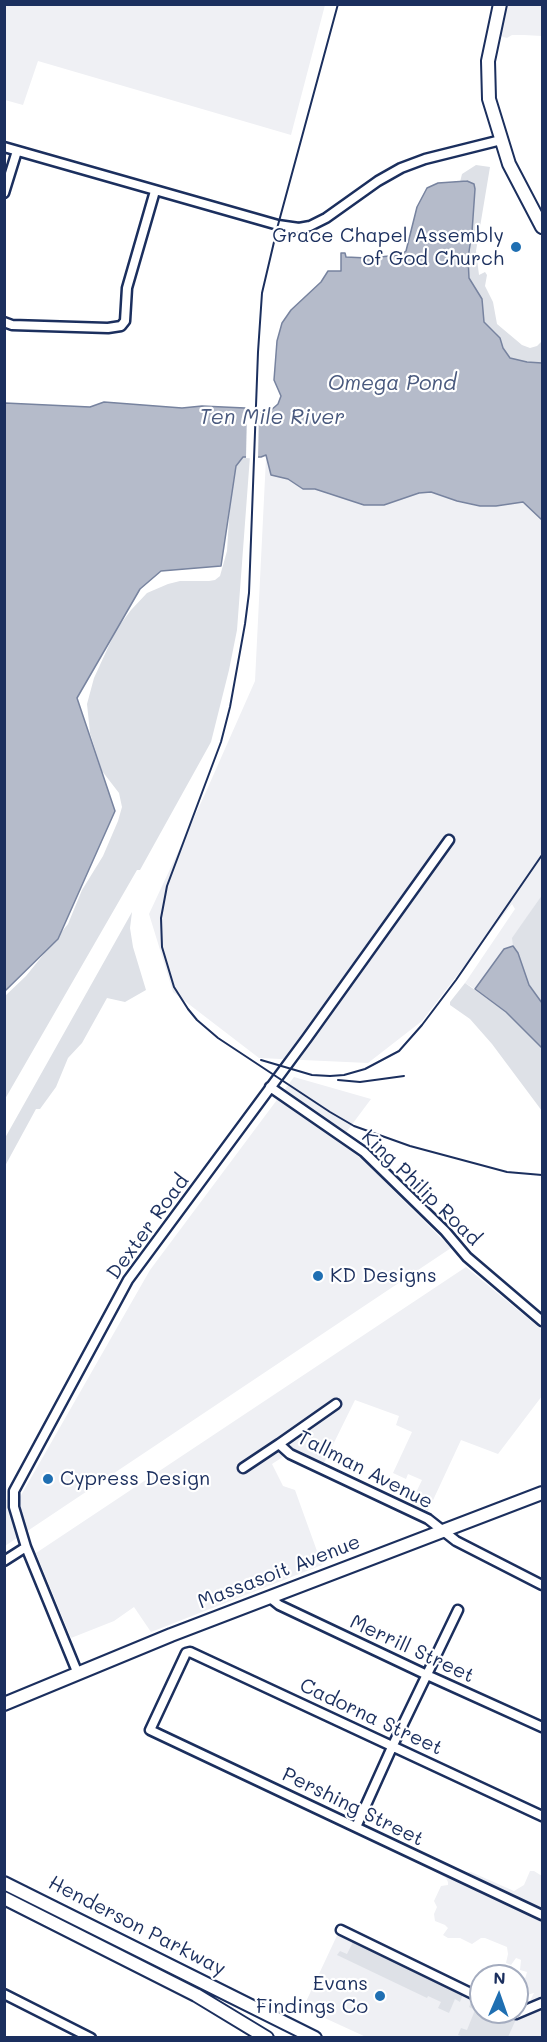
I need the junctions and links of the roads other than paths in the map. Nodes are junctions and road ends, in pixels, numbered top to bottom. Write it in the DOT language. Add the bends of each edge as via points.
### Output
graph roads {
  1 [pos="500,4"];
  2 [pos="501,140"];
  3 [pos="4,147"];
  4 [pos="17,151"];
  5 [pos="155,190"];
  6 [pos="4,194"];
  7 [pos="543,227"];
  8 [pos="4,322"];
  9 [pos="449,840"];
  10 [pos="270,1087"];
  11 [pos="543,1321"];
  12 [pos="336,1404"];
  13 [pos="279,1444"];
  14 [pos="243,1468"];
  15 [pos="543,1493"];
  16 [pos="4,1494"];
  17 [pos="12,1500"];
  18 [pos="441,1531"];
  19 [pos="26,1547"];
  20 [pos="4,1561"];
  21 [pos="543,1586"];
  22 [pos="269,1597"];
  23 [pos="458,1610"];
  24 [pos="78,1674"];
  25 [pos="427,1675"];
  26 [pos="32,1692"];
  27 [pos="4,1699"];
  28 [pos="4,1704"];
  29 [pos="543,1727"];
  30 [pos="150,1730"];
  31 [pos="393,1745"];
  32 [pos="543,1816"];
  33 [pos="356,1827"];
  34 [pos="4,1883"];
  35 [pos="4,1898"];
  36 [pos="543,1915"];
  37 [pos="341,1930"];
  38 [pos="469,1992"];
  39 [pos="4,1994"];
  40 [pos="92,2037"];
  41 [pos="267,2037"];
  42 [pos="315,2037"];
  1 -- 2 [label="main road" via="487,70 489,99"];
  2 -- 5 [label="street" via="401,168 326,218 299,228"];
  2 -- 7 [label="main road" via="509,164"];
  3 -- 4 [label="street"];
  4 -- 5 [label="street"];
  4 -- 6 [label="street"];
  5 -- 8 [label="street" via="127,288 125,321 121,326"];
  9 -- 10 [label="street, Dexter Road"];
  10 -- 11 [label="street, King Philip Road" via="364,1152 463,1253"];
  10 -- 17 [label="street, Dexter Road" via="128,1280"];
  12 -- 13 [label="street"];
  13 -- 14 [label="street, Tallman Avenue"];
  13 -- 18 [label="street, Tallman Avenue" via="290,1454 428,1519"];
  15 -- 18 [label="main road, Massasoit Avenue"];
  16 -- 17 [label="street"];
  17 -- 19 [label="street"];
  18 -- 21 [label="street, Tallman Avenue"];
  18 -- 22 [label="main road, Massasoit Avenue"];
  19 -- 20 [label="street"];
  19 -- 24 [label="street"];
  22 -- 24 [label="main road, Massasoit Avenue"];
  22 -- 25 [label="street, Merrill Street"];
  23 -- 25 [label="street"];
  24 -- 26 [label="main road, Massasoit Avenue"];
  25 -- 29 [label="street, Merrill Street"];
  25 -- 31 [label="street"];
  26 -- 27 [label="main road, Massasoit Avenue"];
  26 -- 28 [label="main road, Massasoit Avenue"];
  30 -- 31 [label="street, Cadorna Street" via="186,1653 195,1653"];
  30 -- 33 [label="street, Pershing Street"];
  31 -- 32 [label="street, Cadorna Street"];
  31 -- 33 [label="street"];
  33 -- 36 [label="street, Pershing Street"];
  34 -- 42 [label="main road, Henderson Parkway"];
  35 -- 41 [label="main road, Henderson Parkway" via="195,1995"];
  37 -- 38 [label="street"];
  39 -- 40 [label="street"];
}
